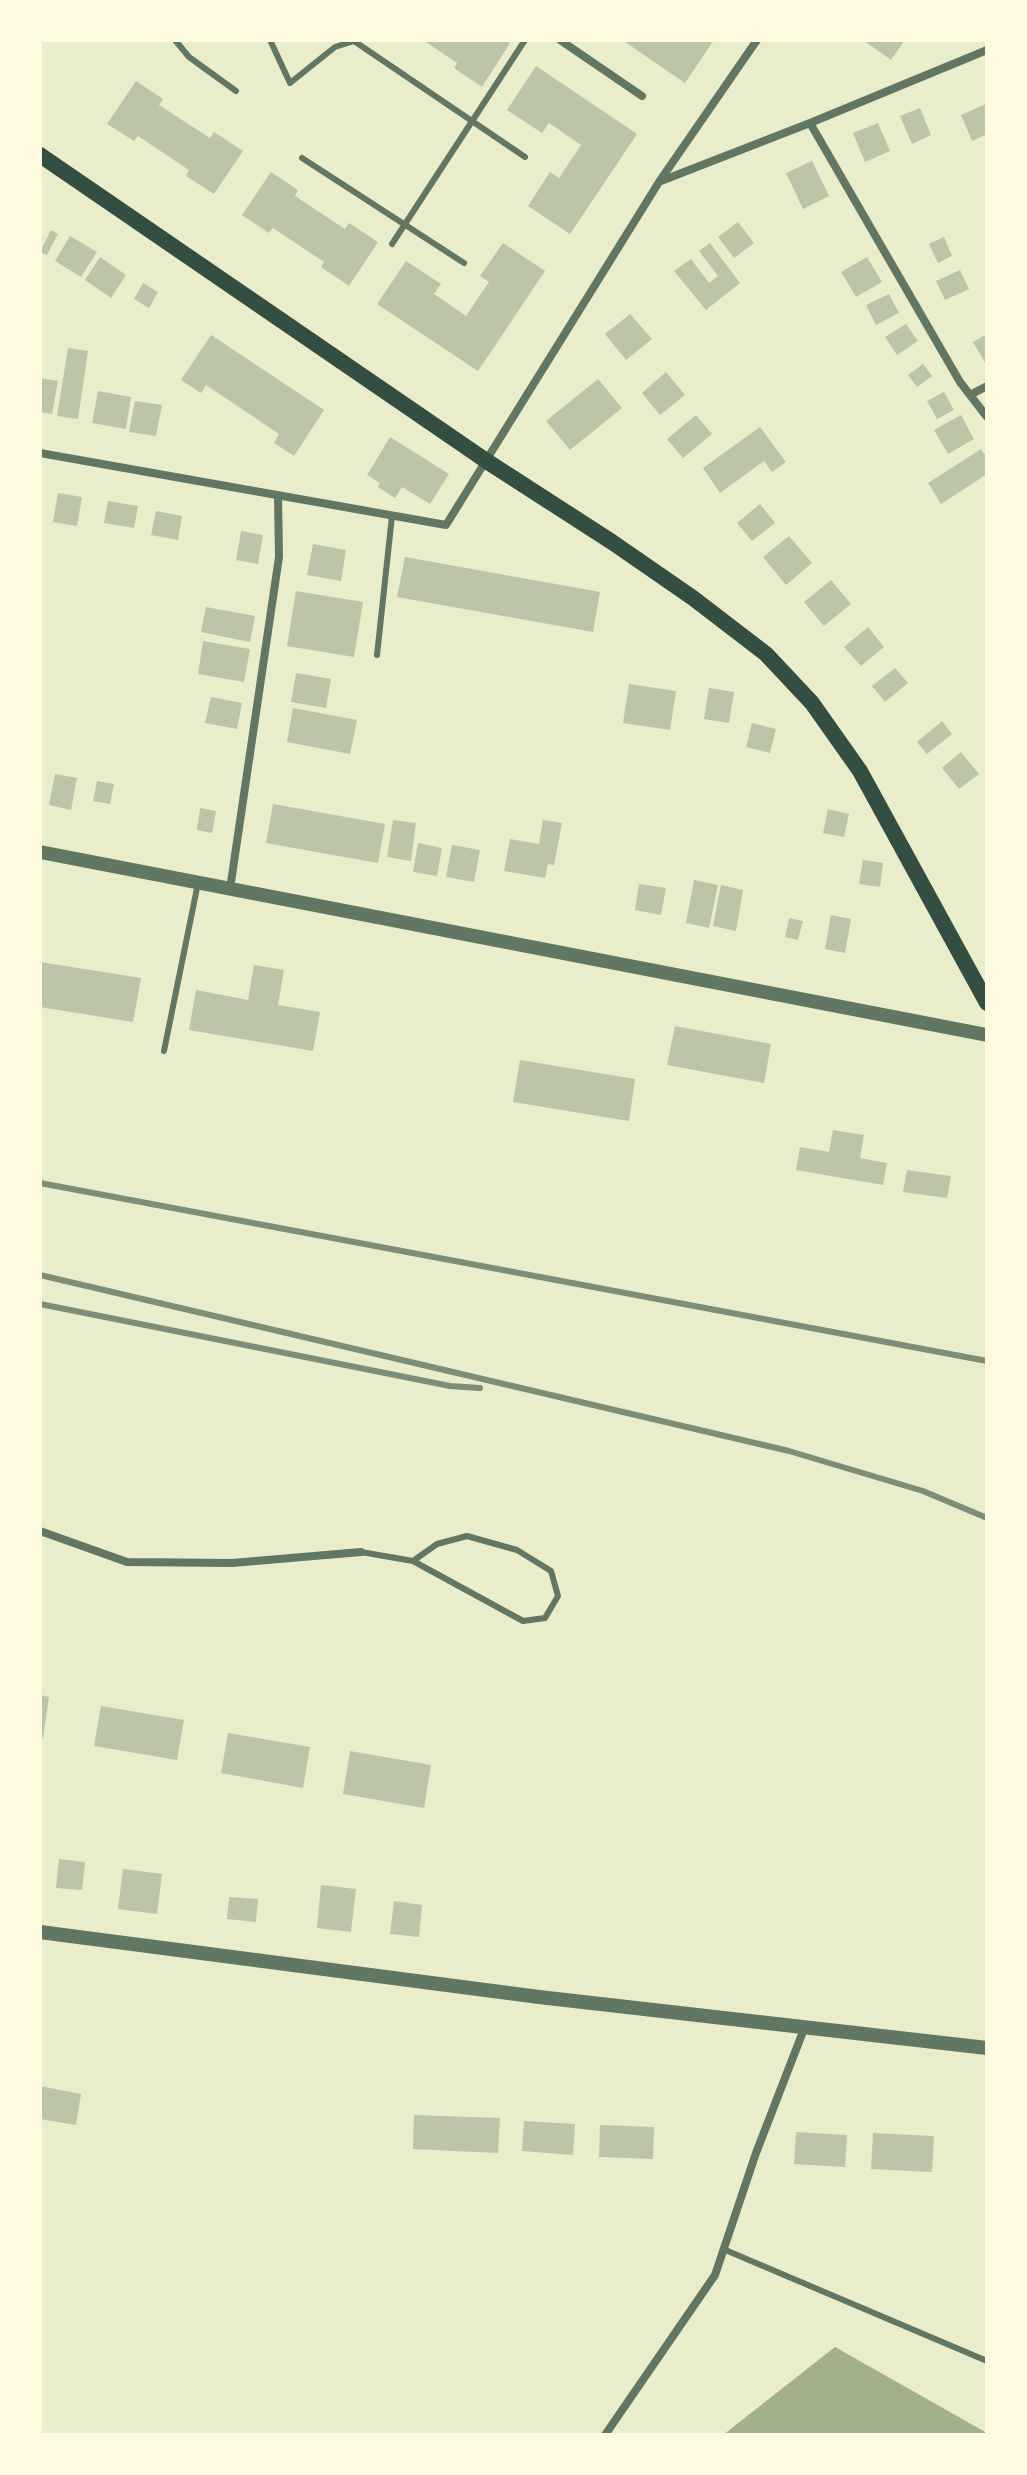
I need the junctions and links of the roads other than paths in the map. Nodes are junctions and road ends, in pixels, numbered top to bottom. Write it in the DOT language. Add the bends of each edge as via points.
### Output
graph roads {
  1 [pos="175,40"];
  2 [pos="270,40"];
  3 [pos="525,40"];
  4 [pos="560,40"];
  5 [pos="757,40"];
  6 [pos="987,50"];
  7 [pos="236,91"];
  8 [pos="642,96"];
  9 [pos="473,120"];
  10 [pos="810,123"];
  11 [pos="40,155"];
  12 [pos="525,157"];
  13 [pos="302,158"];
  14 [pos="659,182"];
  15 [pos="405,225"];
  16 [pos="392,244"];
  17 [pos="464,263"];
  18 [pos="987,386"];
  19 [pos="970,395"];
  20 [pos="987,417"];
  21 [pos="40,453"];
  22 [pos="488,462"];
  23 [pos="278,495"];
  24 [pos="392,516"];
  25 [pos="377,655"];
  26 [pos="40,852"];
  27 [pos="198,883"];
  28 [pos="230,889"];
  29 [pos="987,1003"];
  30 [pos="987,1035"];
  31 [pos="164,1051"];
  32 [pos="40,1531"];
  33 [pos="361,1552"];
  34 [pos="413,1561"];
  35 [pos="40,1932"];
  36 [pos="804,2029"];
  37 [pos="987,2048"];
  38 [pos="723,2249"];
  39 [pos="987,2361"];
  40 [pos="605,2435"];
  1 -- 7 [label="lane" via="189,57"];
  2 -- 9 [label="lane" via="290,83 335,47 354,41"];
  3 -- 9 [label="lane"];
  4 -- 8 [label="street"];
  5 -- 14 [label="street"];
  6 -- 10 [label="street"];
  9 -- 12 [label="lane"];
  9 -- 15 [label="lane"];
  10 -- 14 [label="street"];
  10 -- 19 [label="street"];
  11 -- 22 [label="main road"];
  13 -- 15 [label="lane"];
  14 -- 22 [label="street"];
  15 -- 16 [label="lane"];
  15 -- 17 [label="lane"];
  18 -- 19 [label="street"];
  19 -- 20 [label="street"];
  21 -- 23 [label="street"];
  22 -- 24 [label="street" via="446,525"];
  22 -- 29 [label="main road" via="693,598 766,654 812,703 860,771"];
  23 -- 24 [label="street"];
  23 -- 28 [label="street" via="279,557"];
  24 -- 25 [label="lane"];
  26 -- 27 [label="street"];
  27 -- 28 [label="street"];
  27 -- 31 [label="lane"];
  28 -- 30 [label="street"];
  32 -- 33 [label="street" via="127,1562 232,1563"];
  33 -- 34 [label="lane"];
  34 -- 34 [label="lane" via="523,1621 545,1618 558,1596 551,1571 517,1550 467,1536 437,1544"];
  35 -- 36 [label="street"];
  36 -- 37 [label="street"];
  36 -- 38 [label="street"];
  38 -- 39 [label="lane"];
  38 -- 40 [label="street" via="715,2275"];
}
